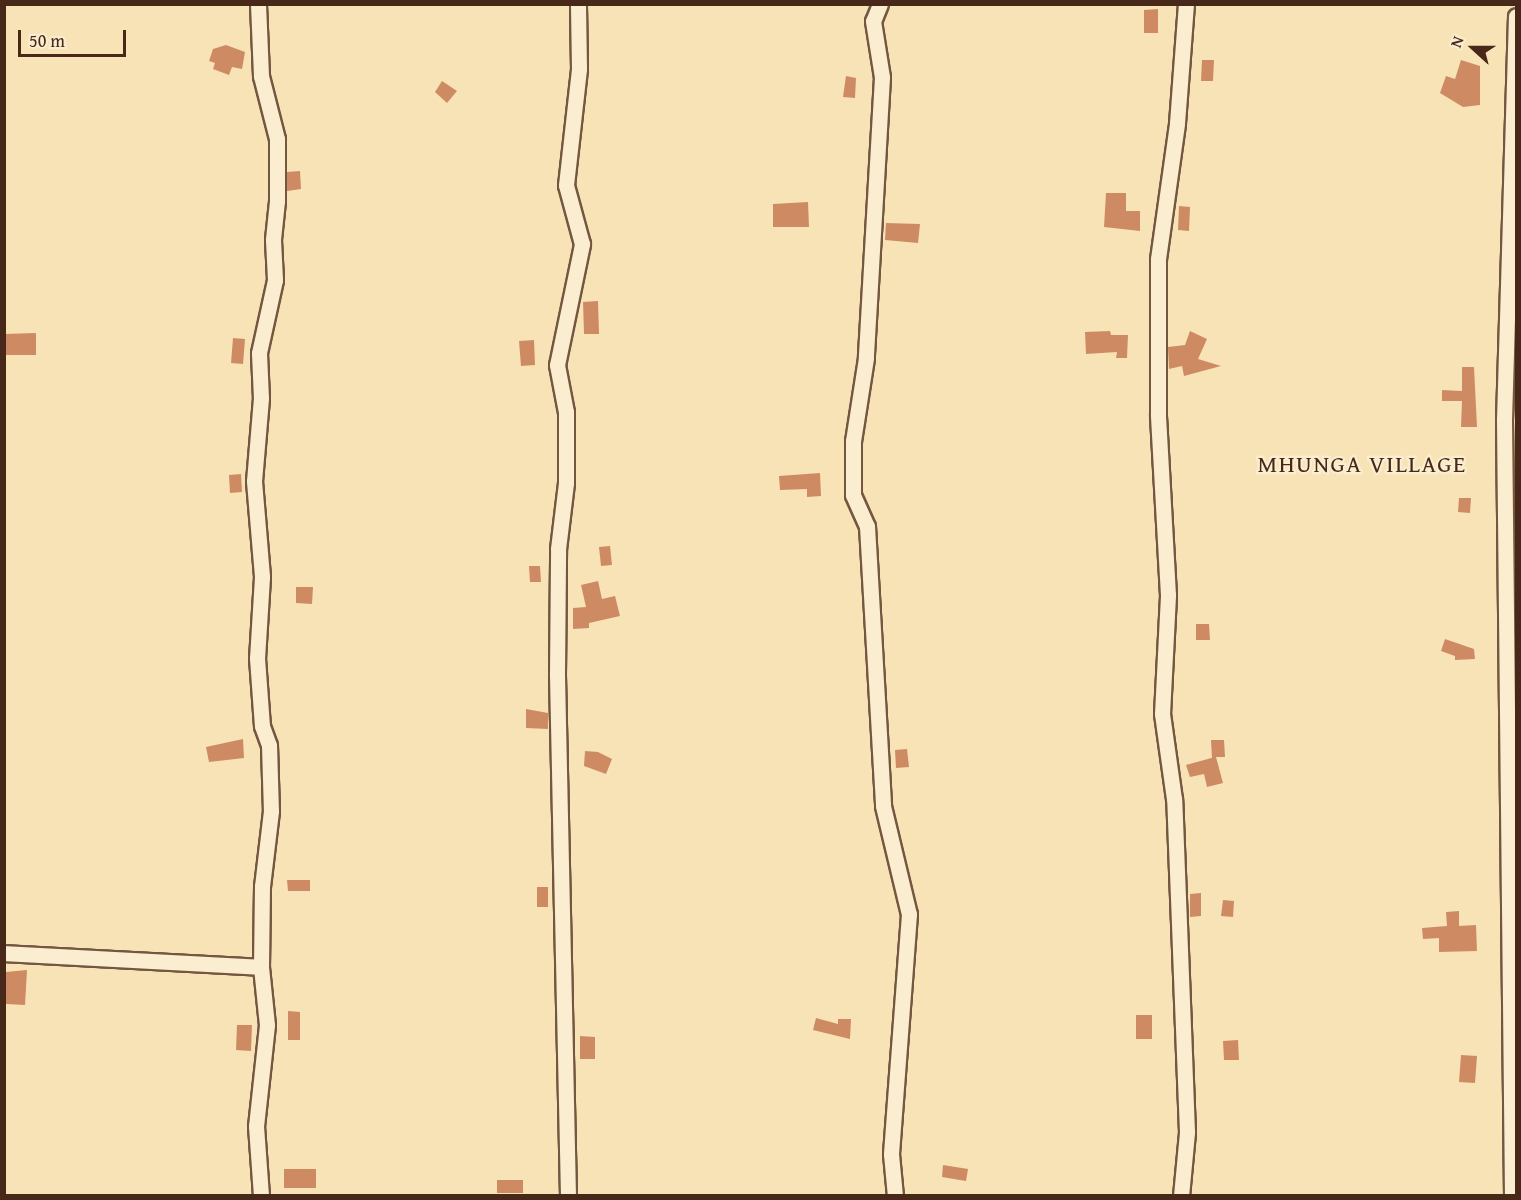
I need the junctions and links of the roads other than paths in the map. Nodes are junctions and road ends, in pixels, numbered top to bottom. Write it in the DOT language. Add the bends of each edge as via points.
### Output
graph roads {
  1 [pos="258,4"];
  2 [pos="578,4"];
  3 [pos="880,4"];
  4 [pos="1186,4"];
  5 [pos="1516,16"];
  6 [pos="1510,420"];
  7 [pos="4,953"];
  8 [pos="261,967"];
  9 [pos="261,1196"];
  10 [pos="568,1196"];
  11 [pos="895,1196"];
  12 [pos="1180,1196"];
  13 [pos="1512,1196"];
  1 -- 8 [label="street" via="261,76 277,139 275,280 259,353 261,398 254,481 262,577 257,658 262,726 269,745 271,811 262,886"];
  2 -- 10 [label="street" via="579,69 566,185 582,244 557,365 566,412 566,483 558,549 557,675"];
  3 -- 11 [label="street" via="873,21 882,77 866,358 854,441 853,495 867,526 883,806 909,914 891,1154"];
  4 -- 12 [label="street" via="1177,123 1158,259 1158,414 1168,595 1162,714 1174,798 1187,1132"];
  5 -- 6 [label="street"];
  6 -- 13 [label="street"];
  7 -- 8 [label="street"];
  8 -- 9 [label="street" via="267,1025 256,1126"];
}
